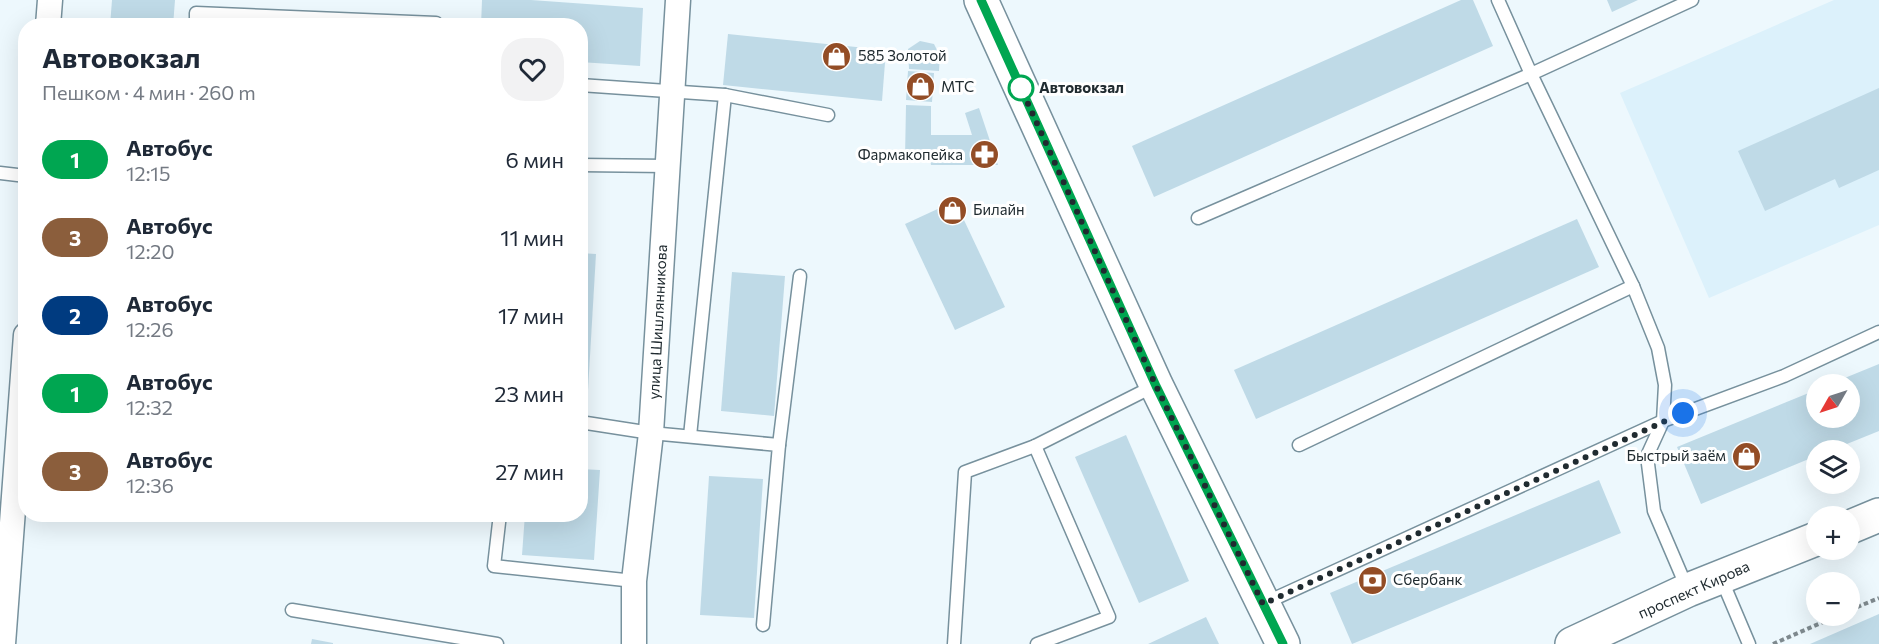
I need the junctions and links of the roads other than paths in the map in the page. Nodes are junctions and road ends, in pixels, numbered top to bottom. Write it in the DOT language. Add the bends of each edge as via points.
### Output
graph roads {
  1 [pos="50,0"];
  2 [pos="678,0"];
  3 [pos="981,0"];
  4 [pos="1498,0"];
  5 [pos="1692,0"];
  6 [pos="49,18"];
  7 [pos="196,18"];
  8 [pos="316,18"];
  9 [pos="1531,74"];
  10 [pos="588,85"];
  11 [pos="673,89"];
  12 [pos="725,95"];
  13 [pos="828,115"];
  14 [pos="588,165"];
  15 [pos="667,166"];
  16 [pos="0,173"];
  17 [pos="18,175"];
  18 [pos="1198,219"];
  19 [pos="800,276"];
  20 [pos="1634,286"];
  21 [pos="1879,332"];
  22 [pos="1156,386"];
  23 [pos="1663,421"];
  24 [pos="588,423"];
  25 [pos="651,433"];
  26 [pos="690,436"];
  27 [pos="779,445"];
  28 [pos="1299,445"];
  29 [pos="1035,446"];
  30 [pos="18,473"];
  31 [pos="1879,515"];
  32 [pos="499,522"];
  33 [pos="1860,523"];
  34 [pos="6,530"];
  35 [pos="1806,543"];
  36 [pos="1721,576"];
  37 [pos="634,580"];
  38 [pos="1688,590"];
  39 [pos="1263,604"];
  40 [pos="292,610"];
  41 [pos="763,624"];
  42 [pos="3,644"];
  43 [pos="497,644"];
  44 [pos="634,644"];
  45 [pos="954,644"];
  46 [pos="1037,644"];
  47 [pos="1282,644"];
  48 [pos="1572,644"];
  49 [pos="1749,644"];
  1 -- 6 [label="street"];
  2 -- 11 [label="street, улица Шишлянникова"];
  3 -- 22 [label="main road"];
  4 -- 9 [label="lane"];
  5 -- 9 [label="lane"];
  7 -- 8 [label="lane" via="196,13"];
  9 -- 18 [label="lane"];
  9 -- 20 [label="lane"];
  10 -- 11 [label="lane"];
  11 -- 12 [label="lane"];
  11 -- 15 [label="street, улица Шишлянникова"];
  12 -- 13 [label="lane"];
  12 -- 26 [label="lane"];
  14 -- 15 [label="lane"];
  15 -- 25 [label="street, улица Шишлянникова"];
  16 -- 17 [label="lane"];
  19 -- 27 [label="lane"];
  20 -- 23 [label="lane" via="1658,348 1665,385"];
  20 -- 28 [label="lane"];
  21 -- 23 [label="lane" via="1784,376"];
  22 -- 29 [label="lane"];
  22 -- 39 [label="main road"];
  23 -- 38 [label="lane" via="1647,456 1654,511"];
  23 -- 39 [label="lane"];
  24 -- 25 [label="lane"];
  25 -- 26 [label="lane"];
  25 -- 37 [label="street, улица Шишлянникова"];
  26 -- 27 [label="lane"];
  27 -- 41 [label="lane"];
  29 -- 45 [label="lane" via="965,472"];
  29 -- 46 [label="lane" via="1109,617"];
  30 -- 34 [label="street"];
  31 -- 33 [label="main road"];
  32 -- 37 [label="lane" via="494,566"];
  34 -- 42 [label="street"];
  35 -- 36 [label="main road, проспект Кирова"];
  36 -- 38 [label="main road, проспект Кирова"];
  36 -- 49 [label="lane"];
  37 -- 44 [label="street, улица Шишлянникова"];
  38 -- 48 [label="main road, проспект Кирова"];
  39 -- 47 [label="main road"];
  40 -- 43 [label="lane"];
}
